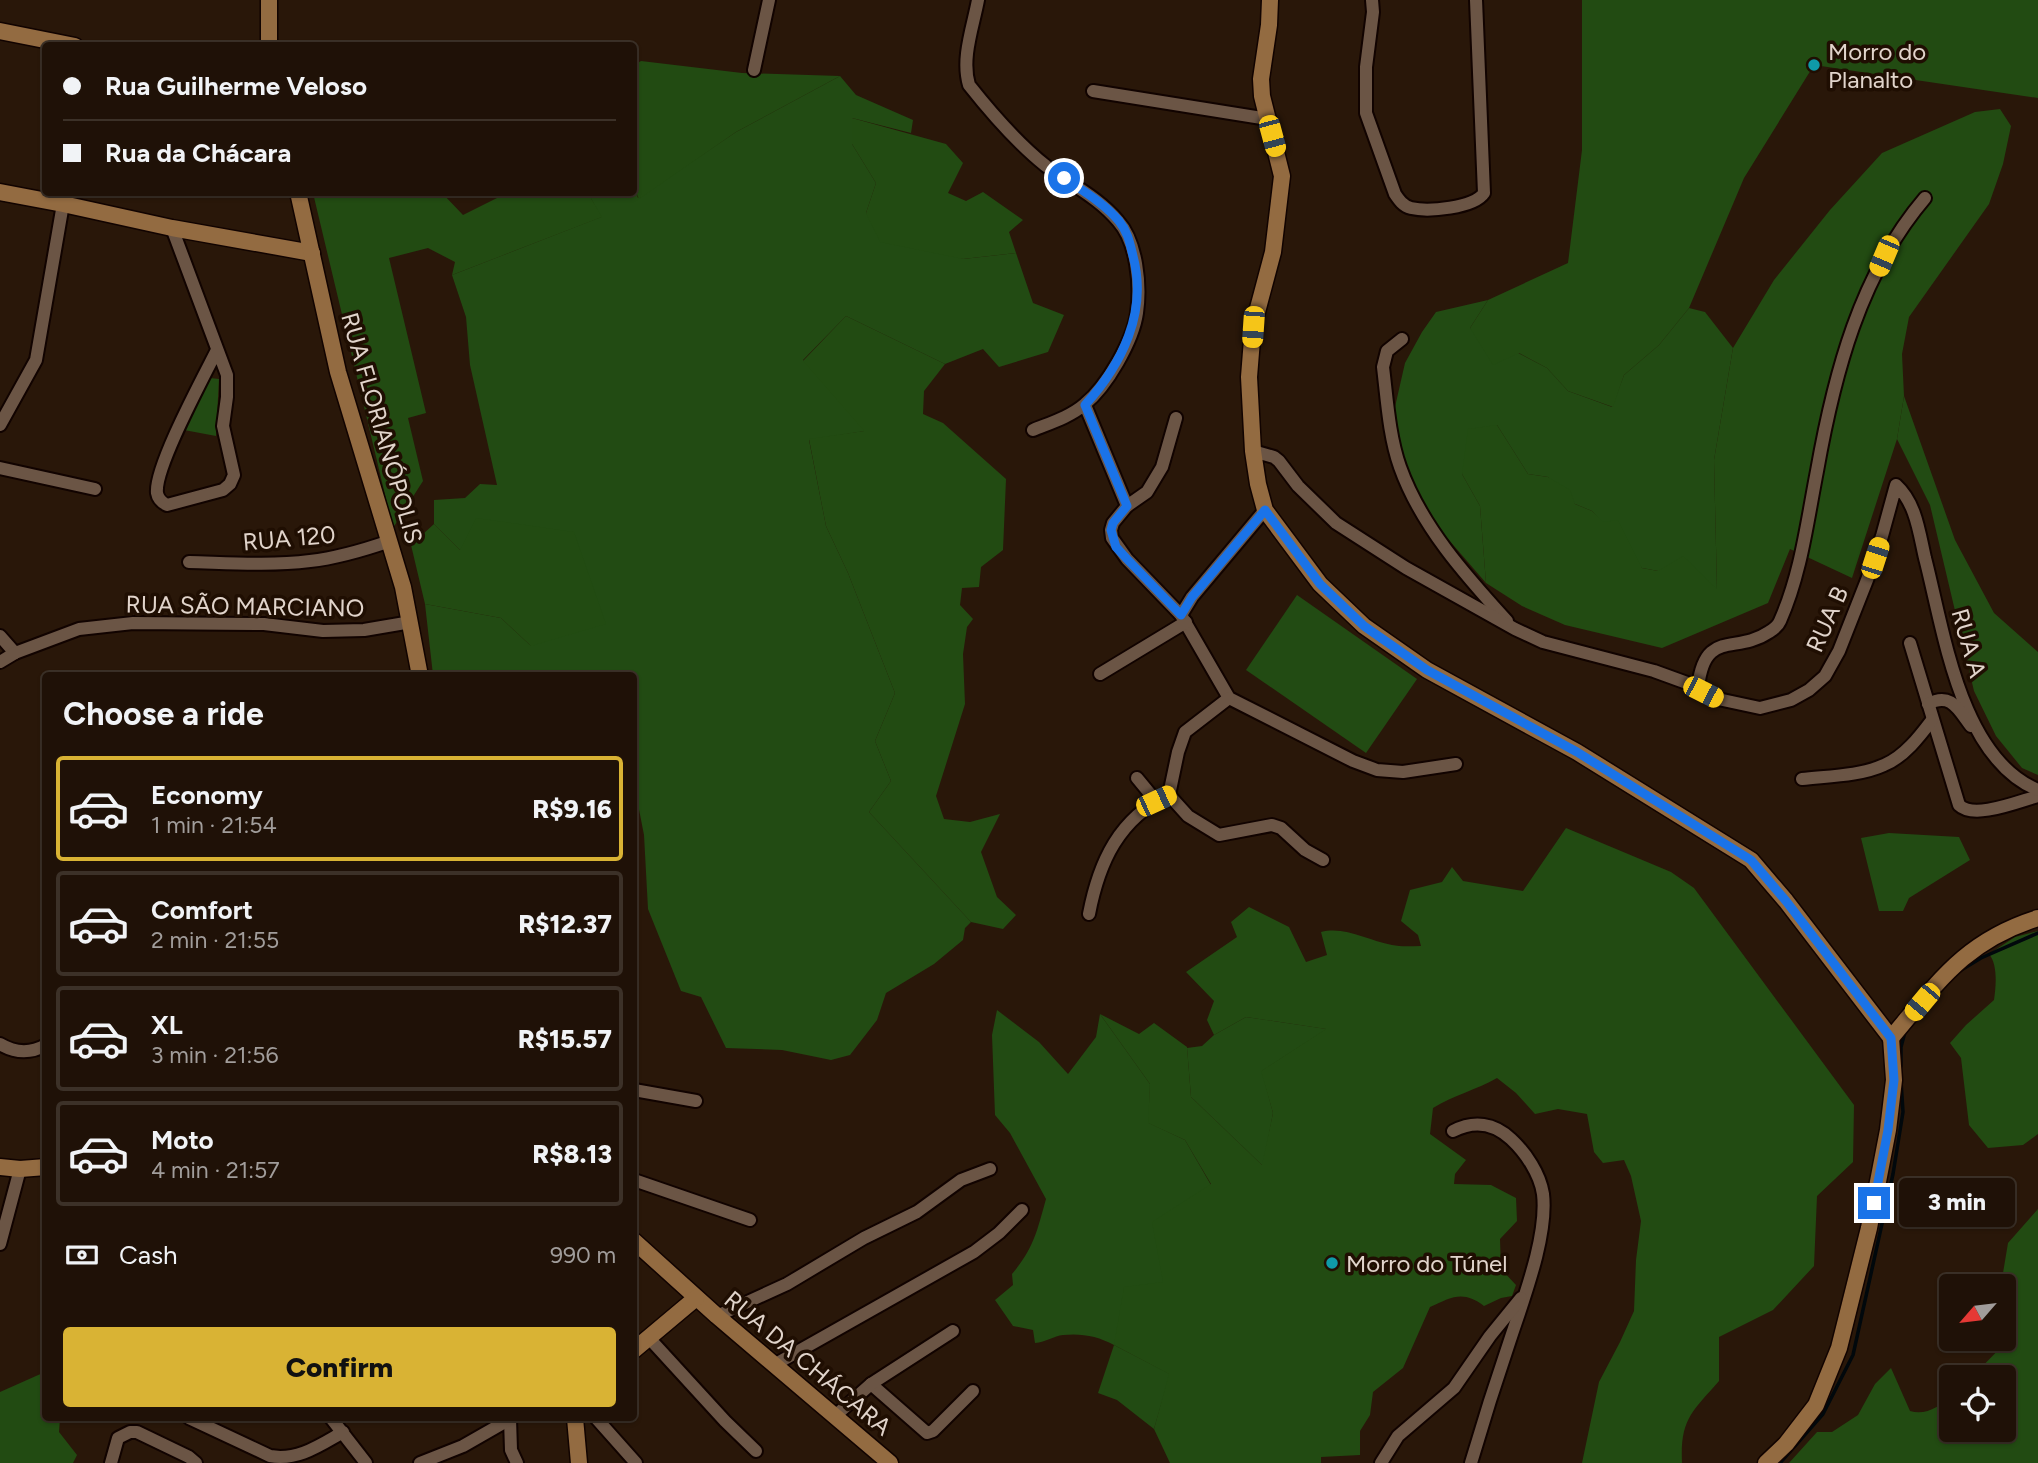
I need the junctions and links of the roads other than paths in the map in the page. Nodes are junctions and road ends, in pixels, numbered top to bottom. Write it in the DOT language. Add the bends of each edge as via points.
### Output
graph roads {
  1 [pos="269,0"];
  2 [pos="769,0"];
  3 [pos="978,0"];
  4 [pos="1270,0"];
  5 [pos="1277,0"];
  6 [pos="1372,0"];
  7 [pos="1476,0"];
  8 [pos="0,31"];
  9 [pos="55,42"];
  10 [pos="269,42"];
  11 [pos="754,69"];
  12 [pos="1093,90"];
  13 [pos="1268,119"];
  14 [pos="0,192"];
  15 [pos="299,196"];
  16 [pos="1925,198"];
  17 [pos="63,204"];
  18 [pos="172,228"];
  19 [pos="312,253"];
  20 [pos="1402,339"];
  21 [pos="218,350"];
  22 [pos="1085,405"];
  23 [pos="1176,418"];
  24 [pos="0,425"];
  25 [pos="1032,430"];
  26 [pos="1253,451"];
  27 [pos="0,468"];
  28 [pos="1896,485"];
  29 [pos="95,489"];
  30 [pos="1127,506"];
  31 [pos="1265,510"];
  32 [pos="390,541"];
  33 [pos="189,562"];
  34 [pos="1183,618"];
  35 [pos="411,622"];
  36 [pos="1514,629"];
  37 [pos="0,636"];
  38 [pos="1910,643"];
  39 [pos="15,653"];
  40 [pos="0,662"];
  41 [pos="419,672"];
  42 [pos="1100,674"];
  43 [pos="1698,687"];
  44 [pos="1229,698"];
  45 [pos="1928,704"];
  46 [pos="1932,720"];
  47 [pos="1981,738"];
  48 [pos="1456,764"];
  49 [pos="1137,778"];
  50 [pos="1802,779"];
  51 [pos="2038,790"];
  52 [pos="1169,795"];
  53 [pos="2038,796"];
  54 [pos="1156,801"];
  55 [pos="1323,860"];
  56 [pos="1089,914"];
  57 [pos="2038,918"];
  58 [pos="1891,1038"];
  59 [pos="0,1044"];
  60 [pos="42,1047"];
  61 [pos="637,1091"];
  62 [pos="696,1101"];
  63 [pos="1452,1130"];
  64 [pos="0,1167"];
  65 [pos="42,1167"];
  66 [pos="20,1169"];
  67 [pos="990,1169"];
  68 [pos="637,1181"];
  69 [pos="1023,1210"];
  70 [pos="750,1220"];
  71 [pos="0,1244"];
  72 [pos="637,1244"];
  73 [pos="1526,1292"];
  74 [pos="696,1298"];
  75 [pos="717,1316"];
  76 [pos="953,1331"];
  77 [pos="649,1338"];
  78 [pos="637,1348"];
  79 [pos="774,1365"];
  80 [pos="871,1384"];
  81 [pos="973,1391"];
  82 [pos="835,1416"];
  83 [pos="195,1421"];
  84 [pos="334,1421"];
  85 [pos="506,1421"];
  86 [pos="511,1421"];
  87 [pos="575,1421"];
  88 [pos="599,1421"];
  89 [pos="343,1432"];
  90 [pos="756,1451"];
  91 [pos="441,1459"];
  92 [pos="111,1463"];
  93 [pos="196,1463"];
  94 [pos="366,1463"];
  95 [pos="420,1463"];
  96 [pos="517,1463"];
  97 [pos="579,1463"];
  98 [pos="636,1463"];
  99 [pos="890,1463"];
  100 [pos="1381,1463"];
  101 [pos="1471,1463"];
  102 [pos="1766,1463"];
  1 -- 10 [label="street"];
  2 -- 11 [label="street"];
  3 -- 22 [label="street" via="966,61 969,85 1021,144 1098,201 1127,233 1135,264 1137,314 1105,383"];
  4 -- 5 [label="street"];
  4 -- 13 [label="street" via="1261,79"];
  6 -- 7 [label="street" via="1366,113 1395,194 1409,208 1423,209 1472,203 1484,193"];
  8 -- 9 [label="street"];
  12 -- 13 [label="street"];
  13 -- 26 [label="street" via="1282,176 1273,252 1253,327"];
  14 -- 17 [label="street"];
  15 -- 19 [label="street, RUA FLORIANÓPOLIS"];
  16 -- 43 [label="street" via="1884,256 1842,355 1800,565 1779,625 1748,641 1714,650 1700,668"];
  17 -- 18 [label="street"];
  17 -- 24 [label="street" via="36,360"];
  18 -- 19 [label="street"];
  18 -- 21 [label="street"];
  19 -- 32 [label="street, RUA FLORIANÓPOLIS" via="338,372"];
  20 -- 36 [label="street" via="1387,351 1383,367 1400,466 1423,515"];
  21 -- 21 [label="street" via="174,439 158,484 158,497 167,505 223,490 234,475 223,426 227,375"];
  22 -- 25 [label="street"];
  22 -- 30 [label="street"];
  23 -- 30 [label="street" via="1162,467 1147,492"];
  26 -- 31 [label="street"];
  26 -- 36 [label="street, RUA B" via="1279,461 1336,523"];
  27 -- 29 [label="street"];
  28 -- 43 [label="street, RUA B" via="1867,580 1825,676 1791,700 1760,708 1718,699"];
  28 -- 47 [label="street, RUA A" via="1905,493 1916,518 1944,643"];
  30 -- 34 [label="street" via="1113,523 1112,538"];
  31 -- 34 [label="street" via="1192,597"];
  31 -- 58 [label="street" via="1320,584 1364,626 1427,670 1577,752 1751,860"];
  32 -- 33 [label="street, RUA 120" via="310,561"];
  32 -- 35 [label="street, RUA FLORIANÓPOLIS"];
  34 -- 42 [label="street"];
  34 -- 44 [label="street"];
  35 -- 39 [label="street, RUA SÃO MARCIANO" via="323,631 264,624 134,623 79,629"];
  35 -- 41 [label="street, RUA FLORIANÓPOLIS"];
  36 -- 43 [label="street, RUA B" via="1543,642"];
  37 -- 39 [label="street"];
  38 -- 45 [label="street"];
  39 -- 40 [label="street, RUA SÃO MARCIANO"];
  44 -- 48 [label="street" via="1377,769 1403,772"];
  44 -- 52 [label="street" via="1185,732"];
  45 -- 46 [label="street"];
  45 -- 47 [label="street" via="1938,699 1949,701"];
  46 -- 50 [label="street" via="1885,765"];
  46 -- 53 [label="street" via="1962,809 1976,812"];
  47 -- 51 [label="street, RUA A" via="2003,768"];
  49 -- 54 [label="street"];
  52 -- 54 [label="street"];
  52 -- 55 [label="street" via="1188,816 1219,835 1272,825"];
  54 -- 56 [label="street" via="1121,834 1104,859"];
  57 -- 58 [label="street" via="1973,949"];
  58 -- 102 [label="street" via="1894,1080 1888,1130 1839,1348 1816,1405"];
  59 -- 60 [label="street" via="22,1052"];
  61 -- 62 [label="street"];
  63 -- 73 [label="street" via="1477,1123 1488,1126 1507,1135 1534,1168 1543,1191 1544,1214"];
  64 -- 66 [label="street"];
  65 -- 66 [label="street"];
  66 -- 71 [label="street"];
  67 -- 75 [label="street" via="961,1180 917,1212 788,1284"];
  68 -- 70 [label="street"];
  69 -- 79 [label="street" via="974,1252"];
  72 -- 74 [label="street"];
  73 -- 100 [label="street" via="1454,1388 1398,1436"];
  73 -- 101 [label="street"];
  74 -- 75 [label="street, RUA DA CHÁCARA"];
  74 -- 77 [label="street"];
  75 -- 79 [label="street, RUA DA CHÁCARA"];
  76 -- 80 [label="street"];
  77 -- 78 [label="street"];
  77 -- 90 [label="street"];
  79 -- 82 [label="street, RUA DA CHÁCARA"];
  80 -- 81 [label="street" via="927,1433"];
  80 -- 82 [label="street"];
  82 -- 99 [label="street, RUA DA CHÁCARA"];
  83 -- 89 [label="street" via="270,1457 283,1458 311,1450"];
  84 -- 89 [label="street"];
  85 -- 91 [label="street"];
  86 -- 96 [label="street" via="511,1450"];
  87 -- 97 [label="street"];
  88 -- 98 [label="street"];
  89 -- 94 [label="street"];
  91 -- 95 [label="street"];
  92 -- 93 [label="street" via="118,1438 130,1432"];
}
